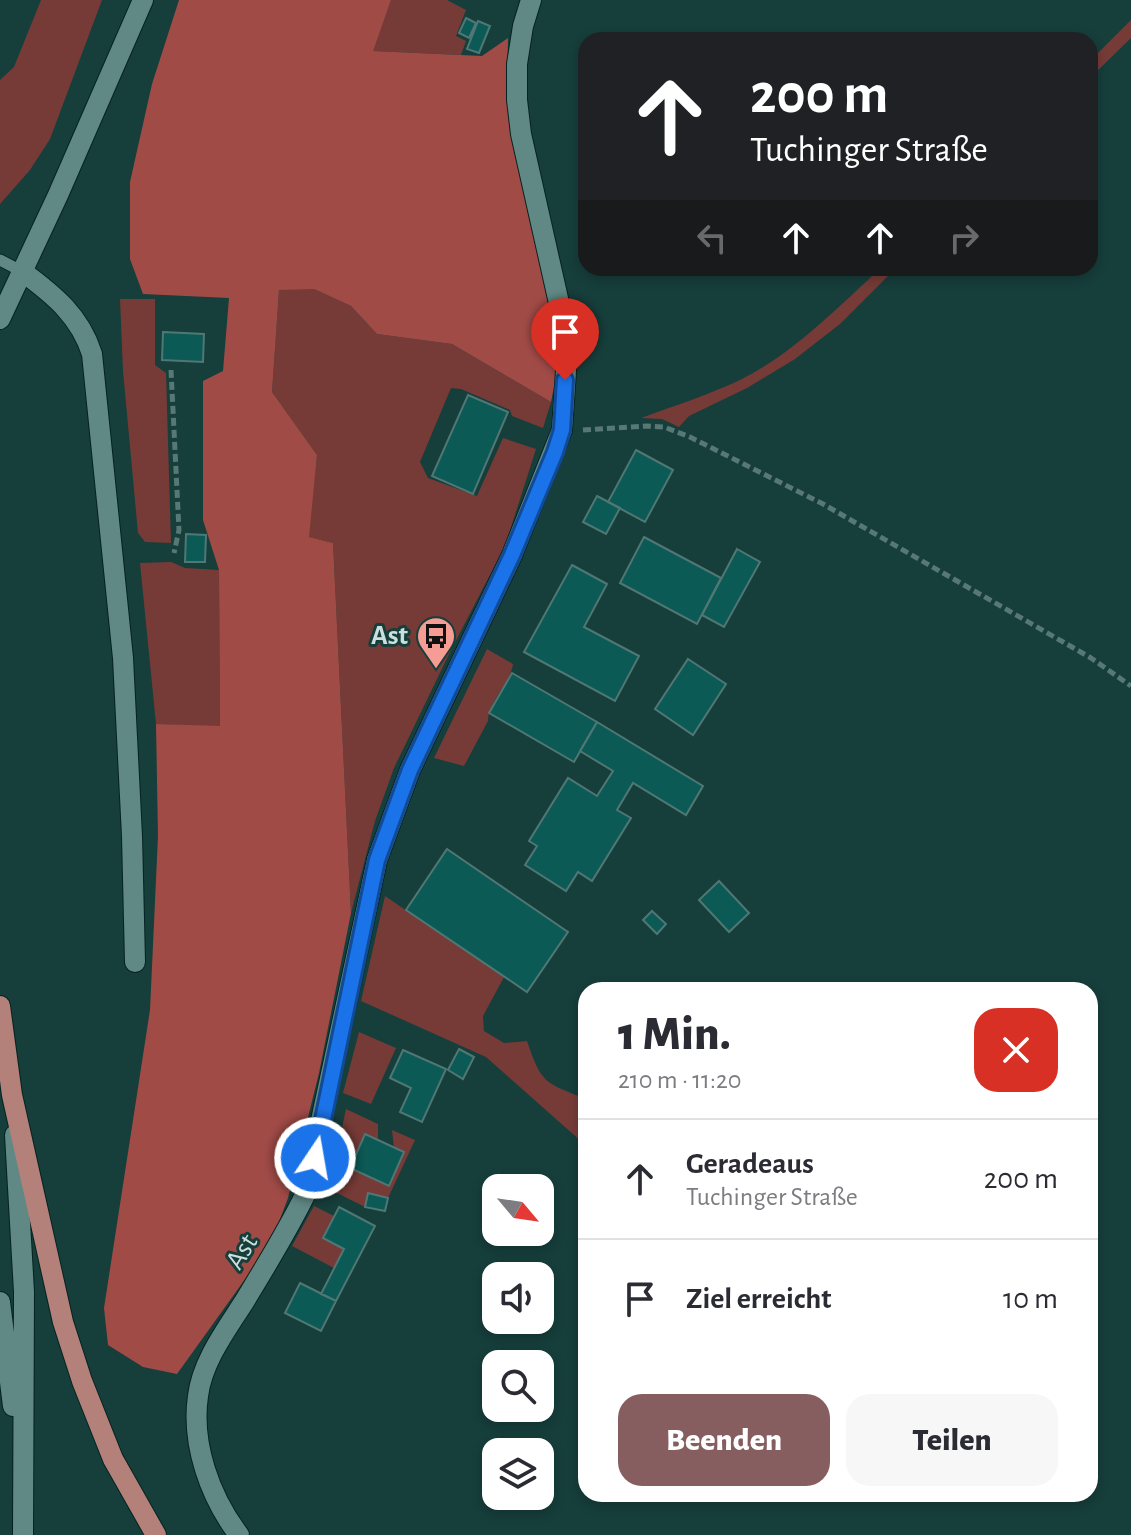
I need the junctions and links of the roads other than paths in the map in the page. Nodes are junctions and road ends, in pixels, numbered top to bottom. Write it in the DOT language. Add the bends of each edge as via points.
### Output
graph roads {
  1 [pos="143,0"];
  2 [pos="531,0"];
  3 [pos="0,260"];
  4 [pos="23,272"];
  5 [pos="0,319"];
  6 [pos="135,962"];
  7 [pos="0,1006"];
  8 [pos="12,1095"];
  9 [pos="0,1302"];
  10 [pos="22,1485"];
  11 [pos="23,1535"];
  12 [pos="156,1535"];
  13 [pos="239,1535"];
  1 -- 4 [label="street"];
  2 -- 13 [label="street, Ast" via="517,64 517,100 561,312 567,356 562,430 512,555 410,770 377,860 305,1195 203,1375 197,1425 203,1462 224,1514"];
  3 -- 4 [label="lane"];
  4 -- 5 [label="street"];
  4 -- 6 [label="street" via="70,312 92,354 123,658"];
  7 -- 8 [label="main road"];
  8 -- 10 [label="street" via="24,1292"];
  8 -- 12 [label="main road" via="63,1322 113,1459"];
  9 -- 10 [label="street"];
  10 -- 11 [label="street"];
}
